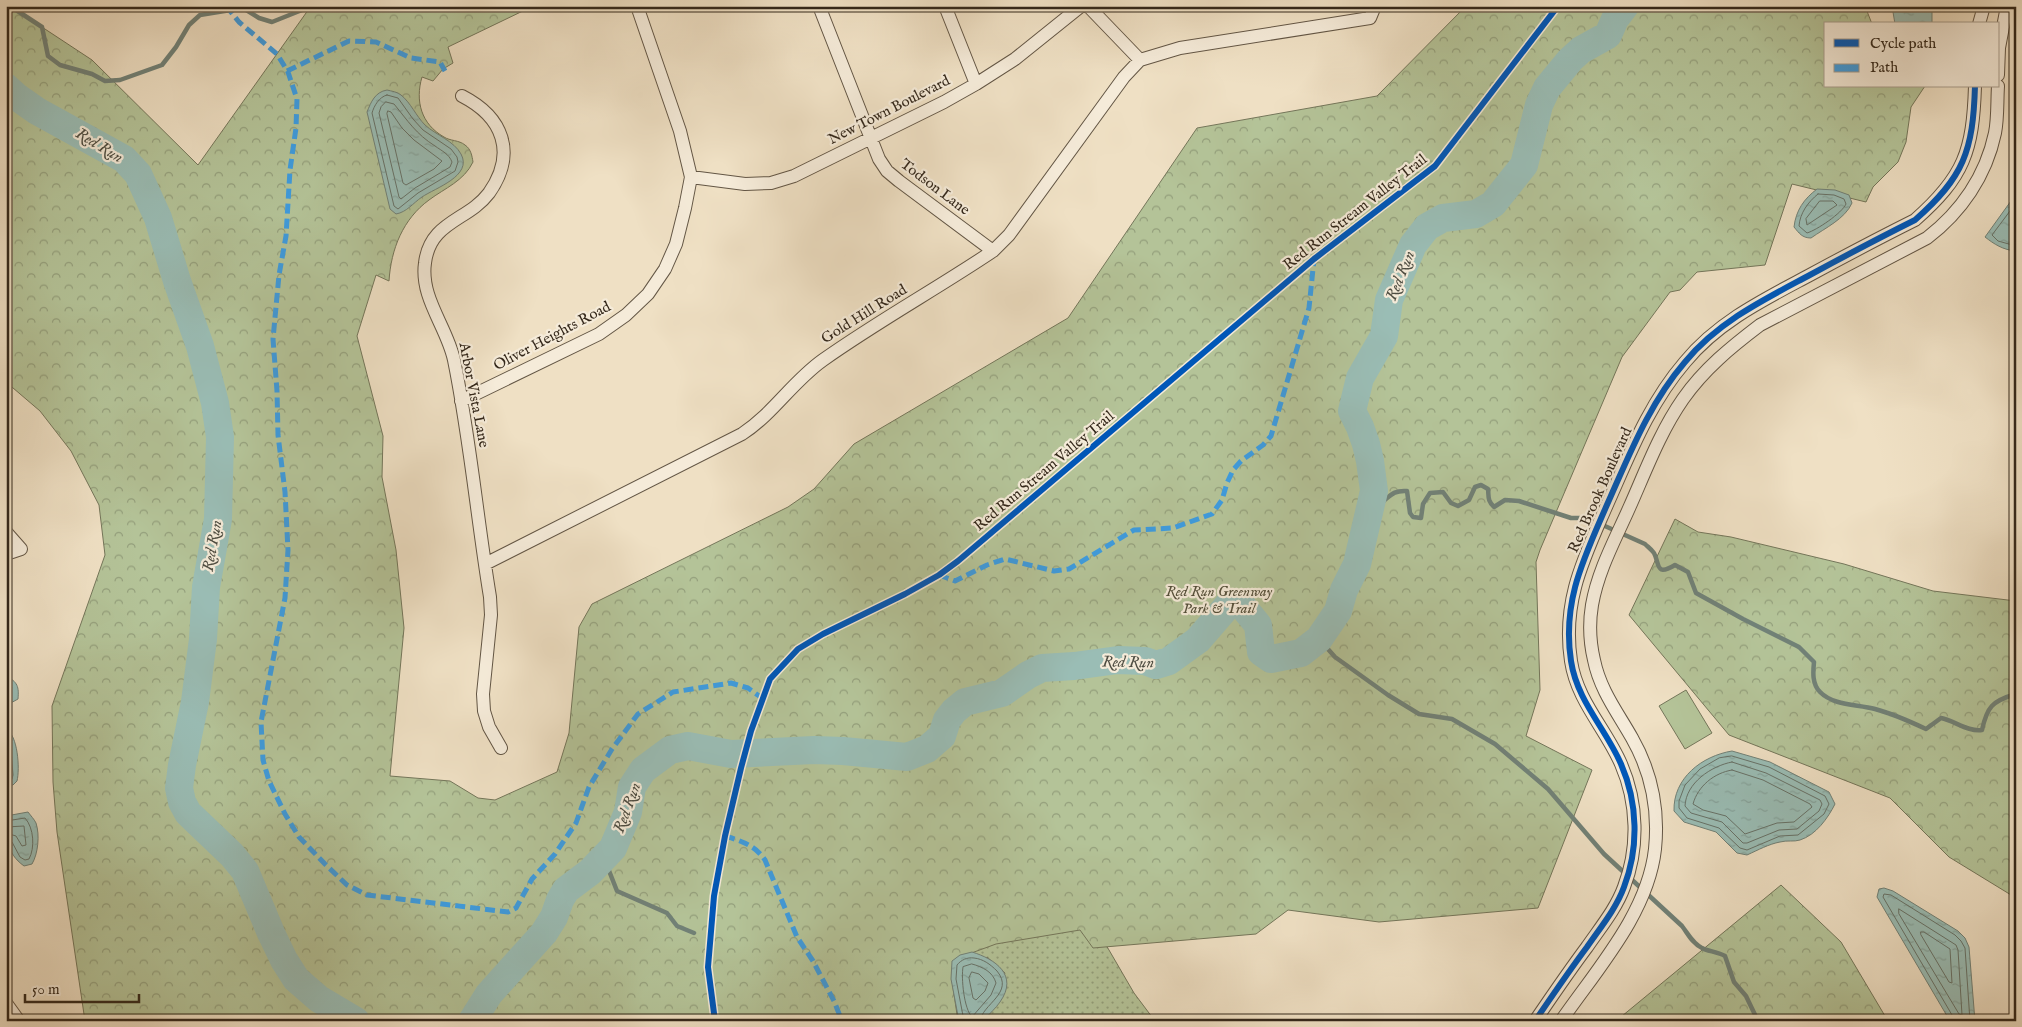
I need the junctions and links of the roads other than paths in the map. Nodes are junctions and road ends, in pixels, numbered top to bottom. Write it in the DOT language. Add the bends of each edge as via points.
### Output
graph roads {
  1 [pos="637,6"];
  2 [pos="819,6"];
  3 [pos="945,6"];
  4 [pos="1081,6"];
  5 [pos="1088,6"];
  6 [pos="1375,6"];
  7 [pos="1984,6"];
  8 [pos="2008,6"];
  9 [pos="1980,22"];
  10 [pos="2000,47"];
  11 [pos="1140,60"];
  12 [pos="976,84"];
  13 [pos="1975,88"];
  14 [pos="1998,88"];
  15 [pos="462,96"];
  16 [pos="869,138"];
  17 [pos="691,177"];
  18 [pos="994,251"];
  19 [pos="461,401"];
  20 [pos="6,532"];
  21 [pos="6,554"];
  22 [pos="485,564"];
  23 [pos="501,748"];
  24 [pos="6,1003"];
  25 [pos="19,1021"];
  26 [pos="1534,1021"];
  27 [pos="1560,1021"];
  1 -- 17 [label="street, Oliver Heights Road" via="680,131"];
  2 -- 16 [label="street, Todson Lane"];
  3 -- 12 [label="street"];
  4 -- 12 [label="street, New Town Boulevard" via="1031,47"];
  5 -- 11 [label="street"];
  6 -- 11 [label="street" via="1370,18 1180,48"];
  7 -- 9 [label="street"];
  8 -- 10 [label="street"];
  11 -- 18 [label="street, Gold Hill Road"];
  12 -- 16 [label="street, New Town Boulevard"];
  13 -- 26 [label="street, Red Brook Boulevard" via="1973,124 1961,167 1935,202 1915,220 1749,307 1722,326 1685,361 1651,409 1636,438 1581,564 1568,623 1571,666 1578,687 1626,775 1633,803 1635,837 1631,864 1613,911"];
  14 -- 27 [label="street" via="1996,131 1989,154 1980,177 1950,218 1927,238 1760,325 1718,358 1670,419 1601,572 1591,608 1594,662 1607,696 1647,770 1656,824 1650,874 1643,898 1630,922"];
  15 -- 19 [label="street, Arbor Vista Lane" via="478,104 498,127 504,157 499,174 478,204 437,232 425,262 424,280 453,358"];
  16 -- 17 [label="street, New Town Boulevard" via="794,176 771,183 745,184"];
  16 -- 18 [label="street, Todson Lane" via="887,171"];
  17 -- 19 [label="street, Oliver Heights Road" via="676,244 665,269 648,294 626,316 599,334"];
  18 -- 22 [label="street, Gold Hill Road" via="822,360 796,382 760,422 742,434"];
  19 -- 22 [label="street, Arbor Vista Lane"];
  20 -- 21 [label="street" via="21,549"];
  22 -- 23 [label="street, Arbor Vista Lane" via="491,615 484,710"];
  24 -- 25 [label="street"];
}
